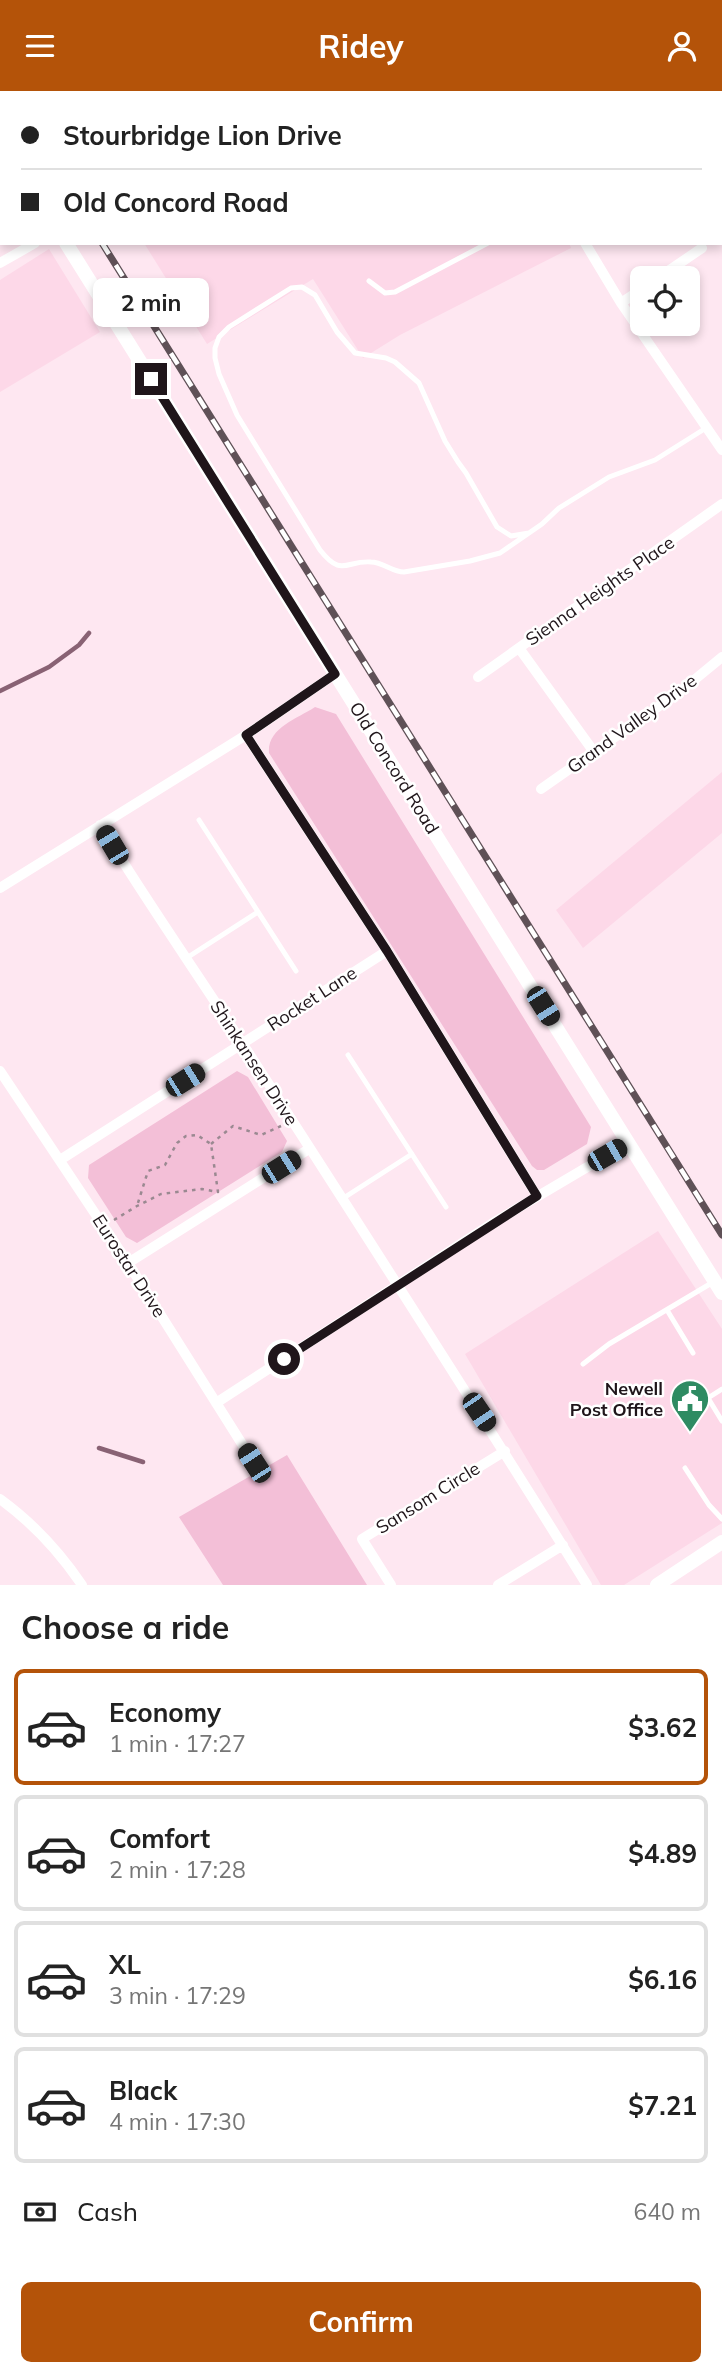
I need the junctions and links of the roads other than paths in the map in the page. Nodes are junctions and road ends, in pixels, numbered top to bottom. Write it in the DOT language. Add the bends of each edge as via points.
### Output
graph roads {
  1 [pos="32,245"];
  2 [pos="67,245"];
  3 [pos="484,245"];
  4 [pos="586,245"];
  5 [pos="702,248"];
  6 [pos="0,263"];
  7 [pos="676,266"];
  8 [pos="369,281"];
  9 [pos="630,297"];
  10 [pos="621,303"];
  11 [pos="706,428"];
  12 [pos="722,450"];
  13 [pos="722,504"];
  14 [pos="528,533"];
  15 [pos="520,648"];
  16 [pos="722,657"];
  17 [pos="335,674"];
  18 [pos="478,677"];
  19 [pos="246,735"];
  20 [pos="594,752"];
  21 [pos="541,789"];
  22 [pos="199,820"];
  23 [pos="100,825"];
  24 [pos="0,888"];
  25 [pos="258,912"];
  26 [pos="387,951"];
  27 [pos="184,959"];
  28 [pos="296,971"];
  29 [pos="242,1044"];
  30 [pos="348,1055"];
  31 [pos="0,1071"];
  32 [pos="628,1143"];
  33 [pos="310,1149"];
  34 [pos="412,1154"];
  35 [pos="60,1160"];
  36 [pos="537,1196"];
  37 [pos="342,1199"];
  38 [pos="446,1207"];
  39 [pos="128,1263"];
  40 [pos="398,1285"];
  41 [pos="718,1287"];
  42 [pos="667,1310"];
  43 [pos="692,1353"];
  44 [pos="583,1364"];
  45 [pos="722,1389"];
  46 [pos="216,1403"];
  47 [pos="722,1421"];
  48 [pos="505,1451"];
  49 [pos="254,1463"];
  50 [pos="685,1468"];
  51 [pos="0,1499"];
  52 [pos="722,1518"];
  53 [pos="722,1542"];
  54 [pos="563,1545"];
  55 [pos="82,1585"];
  56 [pos="391,1585"];
  57 [pos="498,1585"];
  58 [pos="587,1585"];
  59 [pos="657,1585"];
  1 -- 6 [label="street"];
  2 -- 17 [label="street, Old Concord Road"];
  3 -- 8 [label="lane" via="395,292 385,293"];
  4 -- 10 [label="street"];
  5 -- 7 [label="street"];
  9 -- 10 [label="street"];
  10 -- 11 [label="street"];
  11 -- 12 [label="street"];
  11 -- 14 [label="lane" via="655,460 609,477"];
  13 -- 15 [label="street, Sienna Heights Place"];
  14 -- 14 [label="lane" via="500,553 470,561 395,572 371,562 346,567 333,563 237,415 215,358 219,337 291,288 309,290 355,353 395,362 419,383 445,442 497,527 511,536"];
  15 -- 18 [label="street, Sienna Heights Place"];
  15 -- 20 [label="street"];
  16 -- 20 [label="street, Grand Valley Drive"];
  17 -- 19 [label="street"];
  17 -- 32 [label="street, Old Concord Road"];
  19 -- 23 [label="street"];
  19 -- 26 [label="street"];
  20 -- 21 [label="street, Grand Valley Drive"];
  22 -- 25 [label="lane"];
  23 -- 24 [label="street"];
  23 -- 27 [label="street, Shinkansen Drive"];
  25 -- 27 [label="lane"];
  25 -- 28 [label="lane"];
  26 -- 29 [label="street, Rocket Lane"];
  26 -- 36 [label="street"];
  27 -- 29 [label="street, Shinkansen Drive"];
  29 -- 33 [label="street, Shinkansen Drive"];
  29 -- 35 [label="street, Rocket Lane"];
  30 -- 34 [label="lane"];
  31 -- 35 [label="street, Eurostar Drive"];
  32 -- 36 [label="street"];
  32 -- 41 [label="street, Old Concord Road"];
  33 -- 37 [label="street, Shinkansen Drive"];
  33 -- 39 [label="street"];
  34 -- 37 [label="lane"];
  34 -- 38 [label="lane"];
  35 -- 39 [label="street, Eurostar Drive"];
  36 -- 40 [label="street"];
  37 -- 40 [label="street, Shinkansen Drive"];
  39 -- 46 [label="street, Eurostar Drive"];
  40 -- 46 [label="street"];
  40 -- 48 [label="street, Shinkansen Drive"];
  41 -- 42 [label="lane"];
  42 -- 43 [label="lane"];
  42 -- 44 [label="lane"];
  45 -- 47 [label="lane" via="708,1398"];
  46 -- 49 [label="street, Eurostar Drive"];
  48 -- 54 [label="street, Shinkansen Drive"];
  48 -- 56 [label="street, Sansom Circle" via="362,1539"];
  50 -- 52 [label="lane"];
  51 -- 55 [label="street" via="33,1525"];
  53 -- 59 [label="street"];
  54 -- 57 [label="street"];
  54 -- 58 [label="street, Shinkansen Drive"];
}
